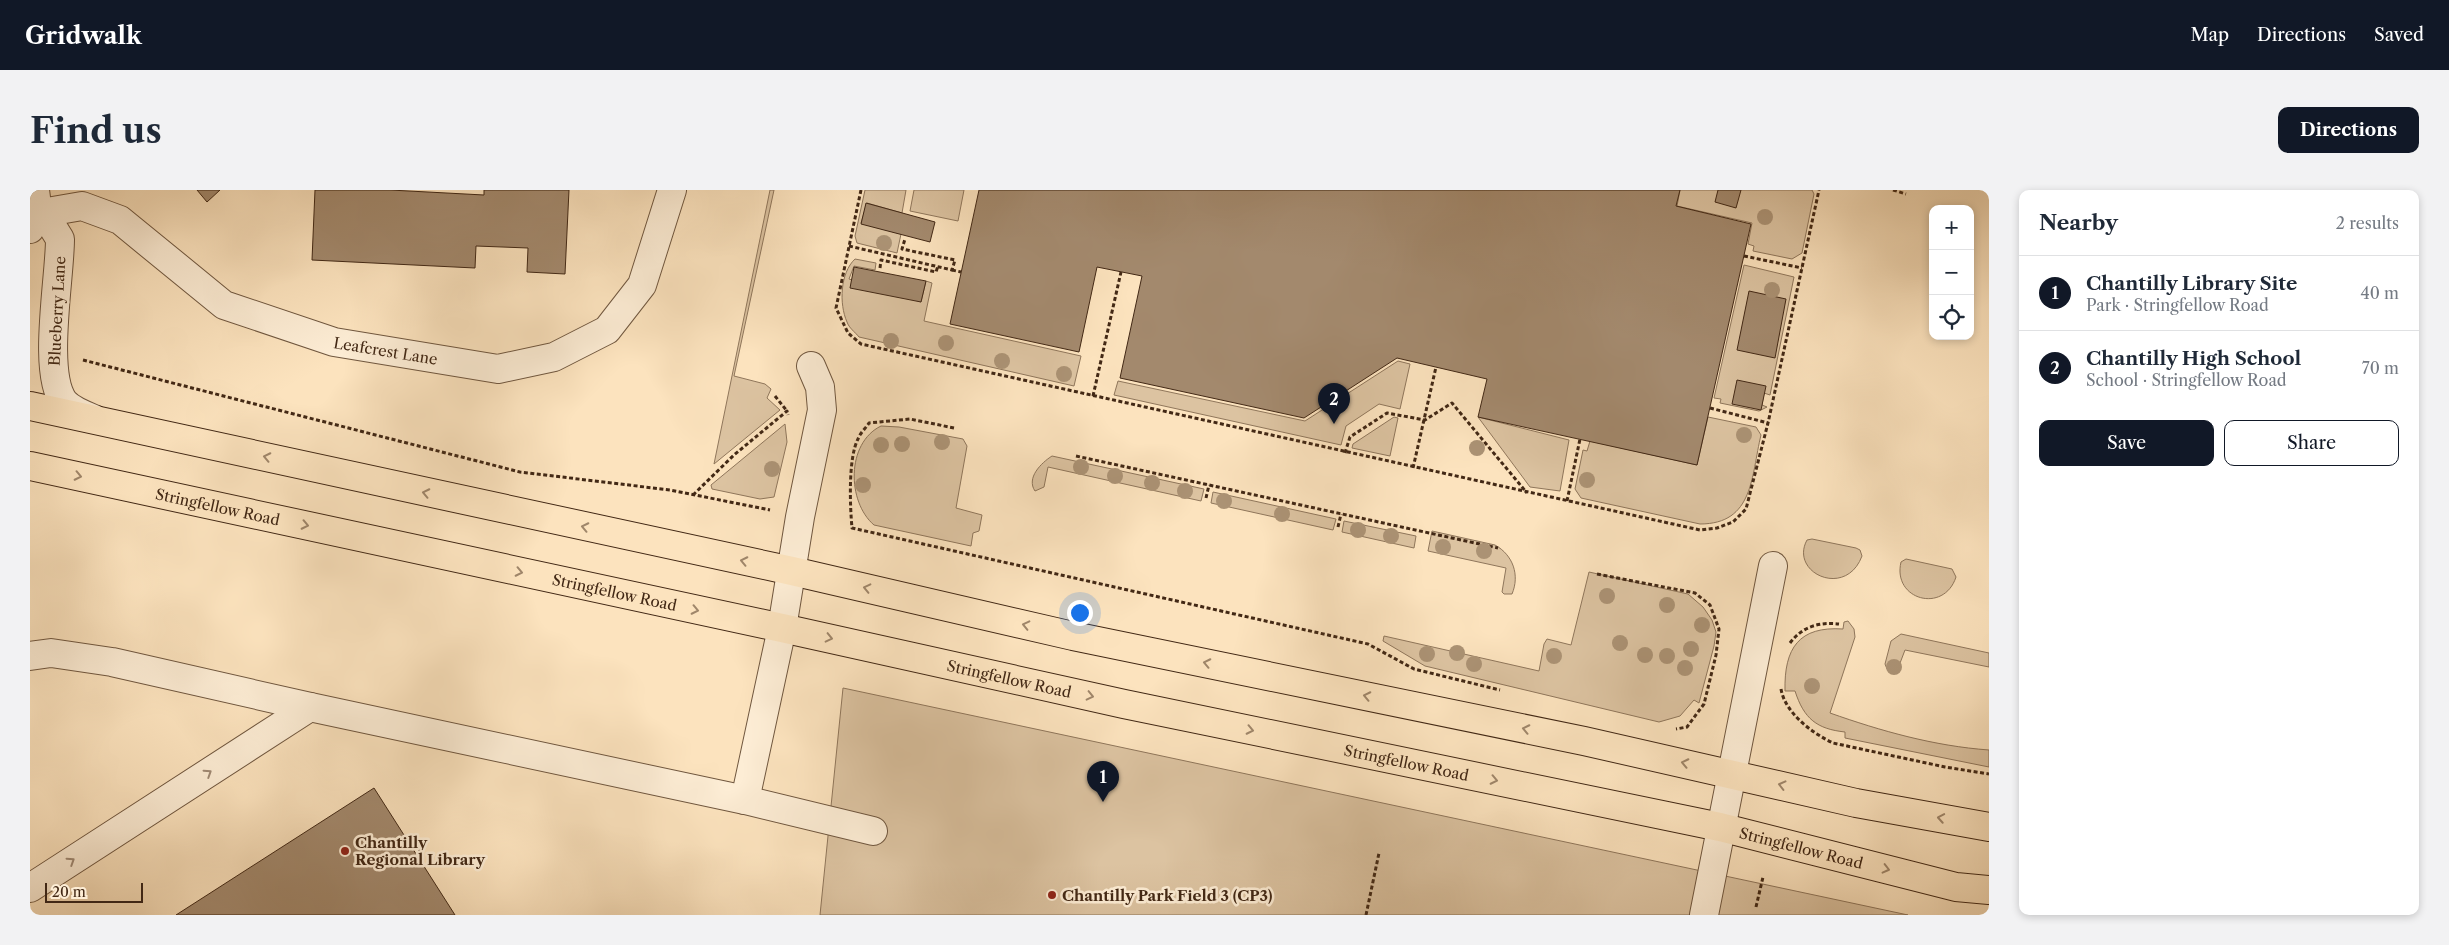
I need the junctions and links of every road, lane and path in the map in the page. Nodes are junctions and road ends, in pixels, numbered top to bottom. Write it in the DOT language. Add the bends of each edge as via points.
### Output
graph roads {
  1 [pos="672,190"];
  2 [pos="861,190"];
  3 [pos="1819,190"];
  4 [pos="1892,190"];
  5 [pos="1906,194"];
  6 [pos="33,212"];
  7 [pos="905,239"];
  8 [pos="849,246"];
  9 [pos="1744,256"];
  10 [pos="938,266"];
  11 [pos="880,268"];
  12 [pos="1802,268"];
  13 [pos="952,270"];
  14 [pos="961,272"];
  15 [pos="1121,272"];
  16 [pos="78,359"];
  17 [pos="811,366"];
  18 [pos="1436,368"];
  19 [pos="775,396"];
  20 [pos="1093,396"];
  21 [pos="30,406"];
  22 [pos="1710,408"];
  23 [pos="787,411"];
  24 [pos="788,419"];
  25 [pos="1425,420"];
  26 [pos="101,422"];
  27 [pos="1768,423"];
  28 [pos="954,428"];
  29 [pos="1580,439"];
  30 [pos="1345,453"];
  31 [pos="1076,456"];
  32 [pos="30,466"];
  33 [pos="1413,468"];
  34 [pos="1209,485"];
  35 [pos="1527,493"];
  36 [pos="693,495"];
  37 [pos="1206,498"];
  38 [pos="1567,501"];
  39 [pos="775,511"];
  40 [pos="1340,514"];
  41 [pos="1338,528"];
  42 [pos="1498,548"];
  43 [pos="1773,566"];
  44 [pos="792,571"];
  45 [pos="1597,574"];
  46 [pos="1839,624"];
  47 [pos="782,628"];
  48 [pos="1786,650"];
  49 [pos="30,656"];
  50 [pos="1780,679"];
  51 [pos="1508,692"];
  52 [pos="310,707"];
  53 [pos="1687,727"];
  54 [pos="1732,773"];
  55 [pos="1989,774"];
  56 [pos="744,800"];
  57 [pos="1989,826"];
  58 [pos="1720,827"];
  59 [pos="873,832"];
  60 [pos="1380,853"];
  61 [pos="1763,877"];
  62 [pos="30,888"];
  63 [pos="1989,890"];
  64 [pos="1756,907"];
  65 [pos="1366,915"];
  66 [pos="1704,915"];
  1 -- 6 [label="street, Leafcrest Lane" via="642,285 607,330 554,357 498,369 334,342 224,305 120,220 82,206"];
  2 -- 8 [label="path"];
  3 -- 12 [label="path"];
  4 -- 5 [label="path"];
  6 -- 26 [label="street, Blueberry Lane" via="52,226 60,240 54,377 64,402"];
  7 -- 13 [label="path" via="902,249 955,260"];
  8 -- 10 [label="path"];
  8 -- 20 [label="path" via="836,308 848,333 861,344"];
  9 -- 12 [label="path"];
  10 -- 11 [label="path" via="936,272 881,260"];
  10 -- 13 [label="path"];
  12 -- 27 [label="path"];
  13 -- 14 [label="path"];
  15 -- 20 [label="path"];
  16 -- 36 [label="path" via="520,472"];
  17 -- 44 [label="street" via="820,387 822,410"];
  18 -- 25 [label="path"];
  19 -- 23 [label="path"];
  20 -- 30 [label="path"];
  21 -- 26 [label="main road"];
  22 -- 27 [label="path"];
  23 -- 24 [label="path"];
  23 -- 36 [label="path" via="734,455"];
  25 -- 30 [label="path" via="1386,413 1350,437"];
  25 -- 33 [label="path"];
  25 -- 35 [label="path" via="1452,402"];
  44 -- 26 [label="main road, one-way"];
  27 -- 38 [label="path" via="1746,509 1733,522 1700,530"];
  28 -- 51 [label="path" via="910,419 869,423 857,440 853,461 848,498 852,528 1368,644 1414,669"];
  29 -- 38 [label="path"];
  30 -- 33 [label="path"];
  31 -- 34 [label="path"];
  32 -- 47 [label="main road, Stringfellow Road, one-way"];
  33 -- 35 [label="path"];
  34 -- 37 [label="path"];
  34 -- 40 [label="path"];
  35 -- 38 [label="path"];
  36 -- 39 [label="path"];
  40 -- 41 [label="path"];
  40 -- 42 [label="path"];
  43 -- 54 [label="street"];
  44 -- 47 [label="street"];
  54 -- 44 [label="main road, one-way" via="1073,636"];
  45 -- 53 [label="path" via="1695,592 1710,605 1719,629 1716,655 1704,704"];
  46 -- 48 [label="path" via="1822,622 1805,628"];
  47 -- 56 [label="street"];
  47 -- 58 [label="main road, Stringfellow Road, one-way" via="1124,704"];
  49 -- 52 [label="street" via="51,653 112,662"];
  50 -- 55 [label="path" via="1783,698 1795,714 1816,735 1833,744"];
  52 -- 56 [label="street"];
  62 -- 52 [label="street, one-way"];
  57 -- 54 [label="main road, one-way" via="1856,803"];
  54 -- 58 [label="street"];
  56 -- 59 [label="street"];
  58 -- 63 [label="main road, Stringfellow Road, one-way" via="1956,887"];
  58 -- 66 [label="street"];
  60 -- 65 [label="path"];
  61 -- 64 [label="path"];
}
